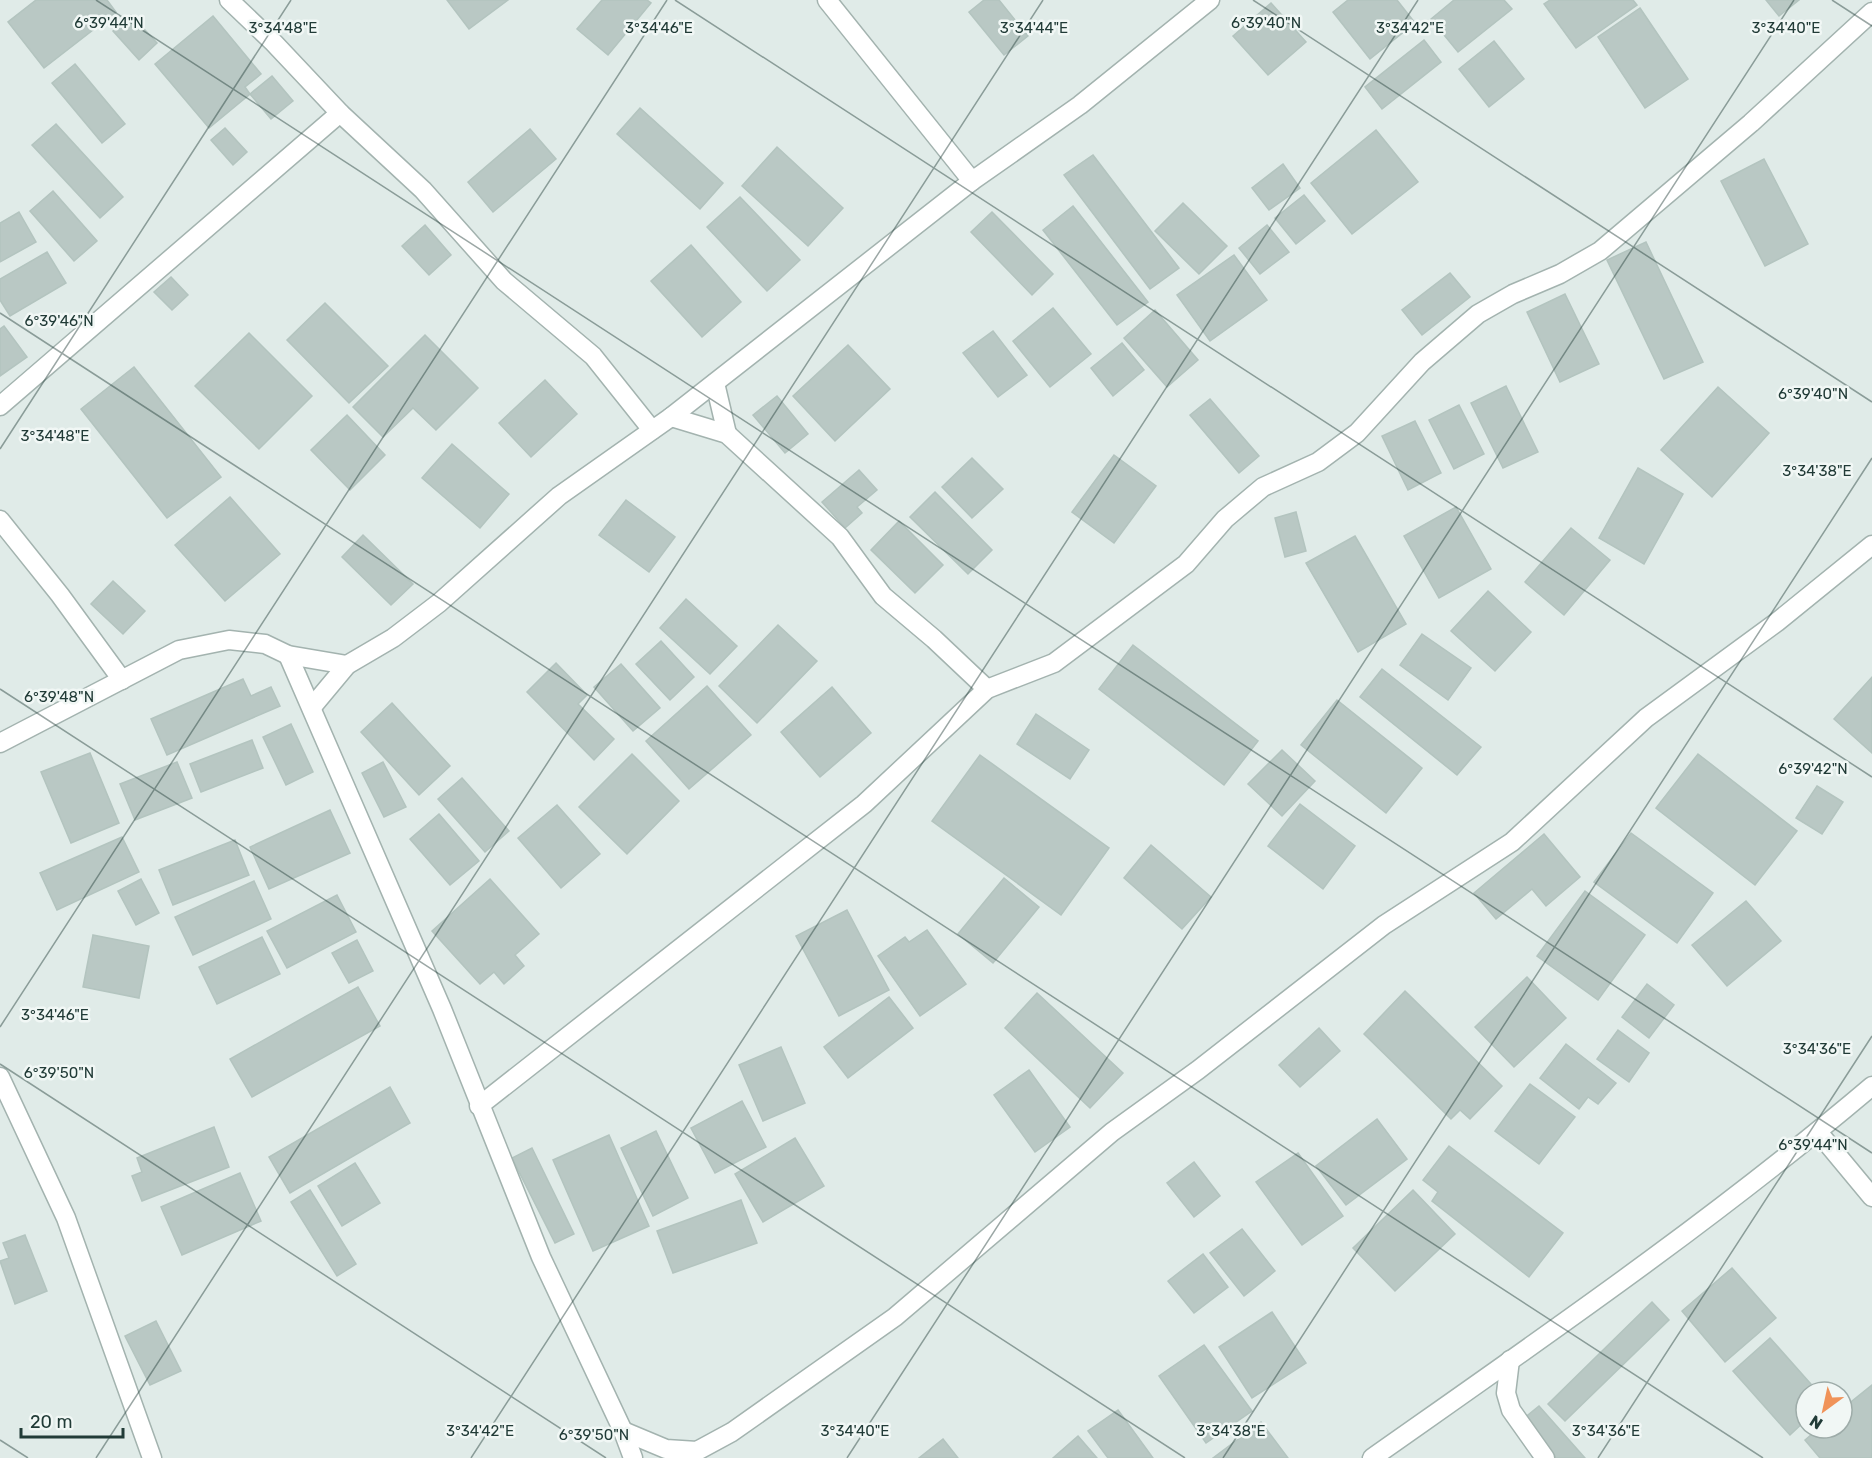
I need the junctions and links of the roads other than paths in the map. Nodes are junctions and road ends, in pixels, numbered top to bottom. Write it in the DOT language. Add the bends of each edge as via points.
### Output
graph roads {
  1 [pos="229,0"];
  2 [pos="827,0"];
  3 [pos="1210,0"];
  4 [pos="1872,12"];
  5 [pos="340,113"];
  6 [pos="972,181"];
  7 [pos="715,383"];
  8 [pos="0,406"];
  9 [pos="670,417"];
  10 [pos="652,430"];
  11 [pos="727,434"];
  12 [pos="0,520"];
  13 [pos="1872,545"];
  14 [pos="288,656"];
  15 [pos="347,664"];
  16 [pos="122,680"];
  17 [pos="987,689"];
  18 [pos="312,707"];
  19 [pos="0,742"];
  20 [pos="0,1077"];
  21 [pos="1872,1086"];
  22 [pos="479,1106"];
  23 [pos="1818,1132"];
  24 [pos="1872,1197"];
  25 [pos="1510,1360"];
  26 [pos="623,1431"];
  27 [pos="152,1458"];
  28 [pos="633,1458"];
  29 [pos="1372,1458"];
  30 [pos="1545,1458"];
  1 -- 5 [label="street"];
  2 -- 6 [label="street"];
  3 -- 6 [label="street" via="1080,105"];
  4 -- 17 [label="street" via="1600,251 1478,314 1422,362 1357,433 1318,462 1263,487 1225,519 1166,581 1054,663"];
  5 -- 8 [label="street"];
  5 -- 10 [label="street" via="423,190 504,281 593,356"];
  6 -- 7 [label="street"];
  7 -- 9 [label="street"];
  7 -- 11 [label="street"];
  9 -- 10 [label="street"];
  9 -- 11 [label="street"];
  10 -- 15 [label="street" via="559,496 439,603 393,638"];
  11 -- 17 [label="street" via="840,537 883,596"];
  12 -- 16 [label="street"];
  13 -- 26 [label="street" via="1777,622 1646,718 1512,842 1384,925 1112,1132 886,1323 732,1432 697,1451 666,1449"];
  14 -- 15 [label="street"];
  14 -- 16 [label="street" via="265,644 229,640 179,650"];
  14 -- 18 [label="street"];
  15 -- 18 [label="street"];
  16 -- 19 [label="street"];
  17 -- 22 [label="street" via="864,804"];
  18 -- 22 [label="street" via="442,1009"];
  20 -- 27 [label="street" via="66,1218"];
  21 -- 23 [label="street"];
  22 -- 26 [label="street" via="541,1257"];
  23 -- 24 [label="street"];
  23 -- 25 [label="street"];
  25 -- 29 [label="street"];
  25 -- 30 [label="street" via="1506,1393 1510,1410"];
  26 -- 28 [label="street"];
}
